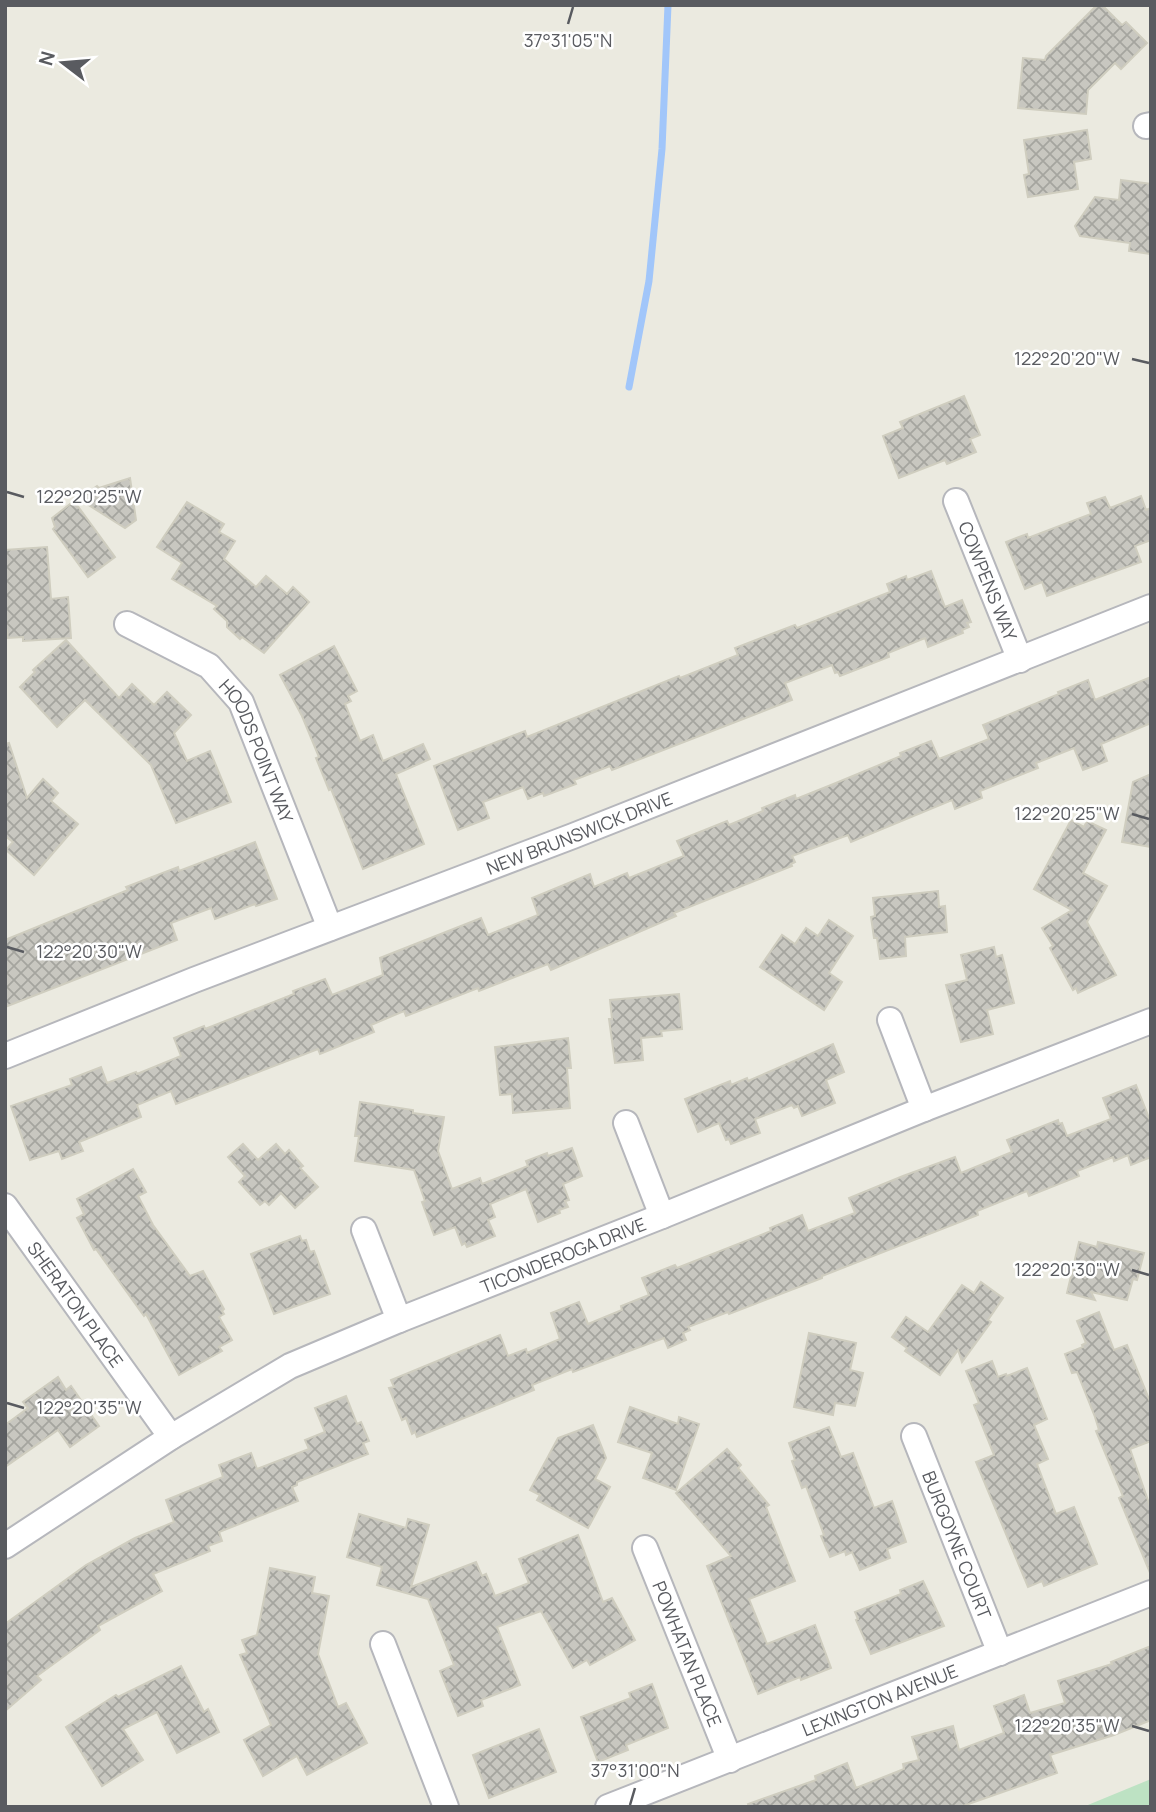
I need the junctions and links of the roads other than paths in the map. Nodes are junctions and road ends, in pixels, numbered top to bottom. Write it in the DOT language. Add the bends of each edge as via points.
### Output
graph roads {
  1 [pos="956,501"];
  2 [pos="1151,607"];
  3 [pos="127,624"];
  4 [pos="1020,660"];
  5 [pos="330,928"];
  6 [pos="890,1020"];
  7 [pos="1151,1021"];
  8 [pos="5,1056"];
  9 [pos="924,1110"];
  10 [pos="626,1123"];
  11 [pos="5,1206"];
  12 [pos="662,1216"];
  13 [pos="365,1230"];
  14 [pos="399,1320"];
  15 [pos="914,1436"];
  16 [pos="171,1437"];
  17 [pos="5,1546"];
  18 [pos="645,1548"];
  19 [pos="1151,1593"];
  20 [pos="383,1644"];
  21 [pos="1000,1653"];
  22 [pos="730,1760"];
  23 [pos="446,1807"];
  24 [pos="608,1807"];
  1 -- 4 [label="street, COWPENS WAY"];
  2 -- 4 [label="street, NEW BRUNSWICK DRIVE"];
  3 -- 5 [label="street, HOODS POINT WAY" via="209,666 241,702"];
  4 -- 5 [label="street, NEW BRUNSWICK DRIVE"];
  5 -- 8 [label="street, NEW BRUNSWICK DRIVE"];
  6 -- 9 [label="street"];
  7 -- 9 [label="street, TICONDEROGA DRIVE"];
  9 -- 12 [label="street, TICONDEROGA DRIVE"];
  10 -- 12 [label="street"];
  11 -- 16 [label="street, SHERATON PLACE"];
  12 -- 14 [label="street, TICONDEROGA DRIVE"];
  13 -- 14 [label="street"];
  14 -- 16 [label="street, TICONDEROGA DRIVE" via="290,1366"];
  15 -- 21 [label="street, BURGOYNE COURT"];
  16 -- 17 [label="street, TICONDEROGA DRIVE"];
  18 -- 22 [label="street, POWHATAN PLACE"];
  19 -- 21 [label="street, LEXINGTON AVENUE"];
  20 -- 23 [label="street"];
  21 -- 22 [label="street, LEXINGTON AVENUE"];
  22 -- 24 [label="street, LEXINGTON AVENUE"];
}
